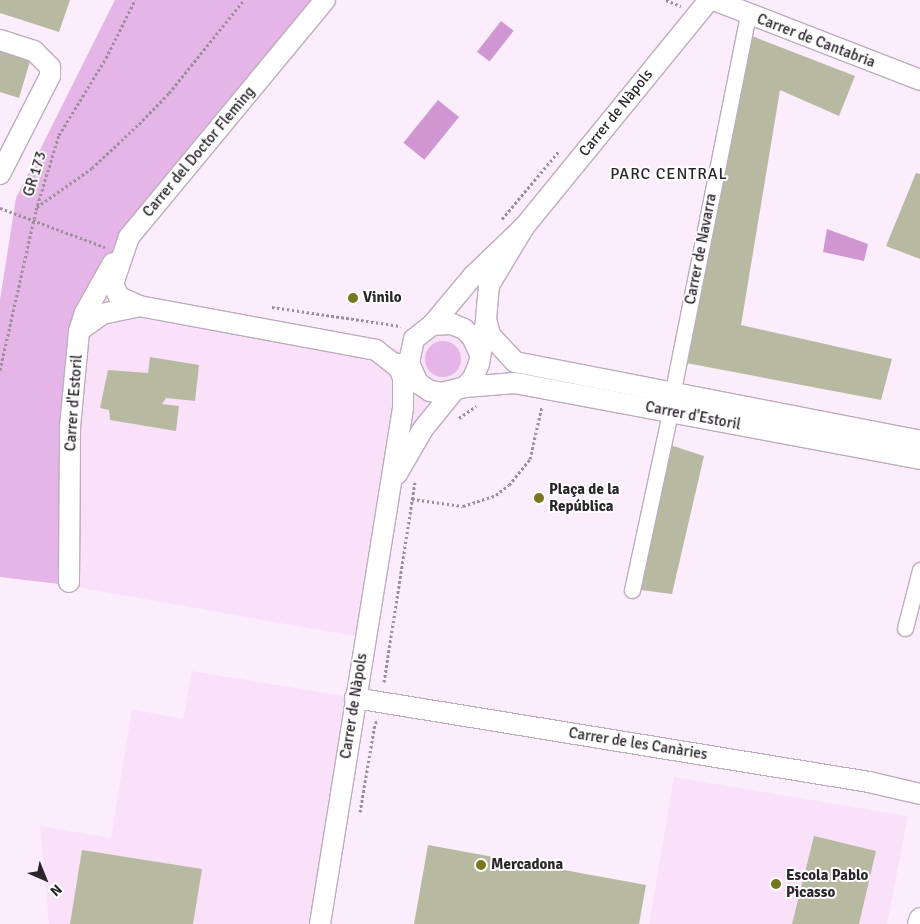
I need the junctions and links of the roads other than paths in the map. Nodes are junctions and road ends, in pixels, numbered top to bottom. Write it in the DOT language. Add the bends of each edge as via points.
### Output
graph roads {
  1 [pos="325,0"];
  2 [pos="709,0"];
  3 [pos="714,0"];
  4 [pos="748,15"];
  5 [pos="0,40"];
  6 [pos="920,80"];
  7 [pos="0,174"];
  8 [pos="524,227"];
  9 [pos="124,245"];
  10 [pos="139,306"];
  11 [pos="432,325"];
  12 [pos="79,331"];
  13 [pos="481,337"];
  14 [pos="398,364"];
  15 [pos="418,383"];
  16 [pos="459,390"];
  17 [pos="671,403"];
  18 [pos="920,441"];
  19 [pos="920,458"];
  20 [pos="389,489"];
  21 [pos="920,570"];
  22 [pos="70,582"];
  23 [pos="632,590"];
  24 [pos="905,628"];
  25 [pos="355,698"];
  26 [pos="920,794"];
  27 [pos="920,918"];
  28 [pos="320,924"];
  29 [pos="918,924"];
  1 -- 9 [label="street, Carrer del Doctor Fleming"];
  2 -- 8 [label="street, Carrer de Nàpols"];
  3 -- 4 [label="street, Carrer de Cantabria"];
  4 -- 6 [label="street, Carrer de Cantabria"];
  4 -- 17 [label="street, Carrer de Navarra"];
  5 -- 7 [label="street" via="34,51 50,67 50,76"];
  8 -- 11 [label="street, Carrer de Nàpols" via="473,276"];
  8 -- 13 [label="street, Carrer de Nàpols" via="489,285"];
  9 -- 10 [label="street, Carrer del Doctor Fleming" via="113,284 119,297"];
  9 -- 12 [label="street, Carrer d'Estoril" via="85,313"];
  10 -- 12 [label="street, Carrer del Doctor Fleming" via="102,314"];
  10 -- 14 [label="street, Carrer del Doctor Fleming" via="376,350"];
  11 -- 13 [label="street" via="452,324"];
  11 -- 15 [label="street" via="418,335 409,351 409,363"];
  12 -- 22 [label="street, Carrer d'Estoril" via="70,427"];
  13 -- 16 [label="street" via="476,371"];
  13 -- 17 [label="street, Carrer d'Estoril" via="515,362"];
  14 -- 15 [label="street, Carrer del Doctor Fleming"];
  14 -- 20 [label="street, Carrer de Nàpols" via="404,388"];
  15 -- 16 [label="street" via="430,391"];
  16 -- 17 [label="street, Carrer d'Estoril" via="515,383"];
  16 -- 20 [label="street, Carrer de Nàpols" via="405,457"];
  17 -- 18 [label="street, Carrer d'Estoril"];
  17 -- 19 [label="street, Carrer d'Estoril"];
  17 -- 23 [label="street, Carrer de Navarra"];
  20 -- 25 [label="street, Carrer de Nàpols"];
  21 -- 24 [label="street"];
  25 -- 26 [label="street, Carrer de les Canàries" via="868,782"];
  25 -- 28 [label="street, Carrer de Nàpols"];
  27 -- 29 [label="street"];
}
